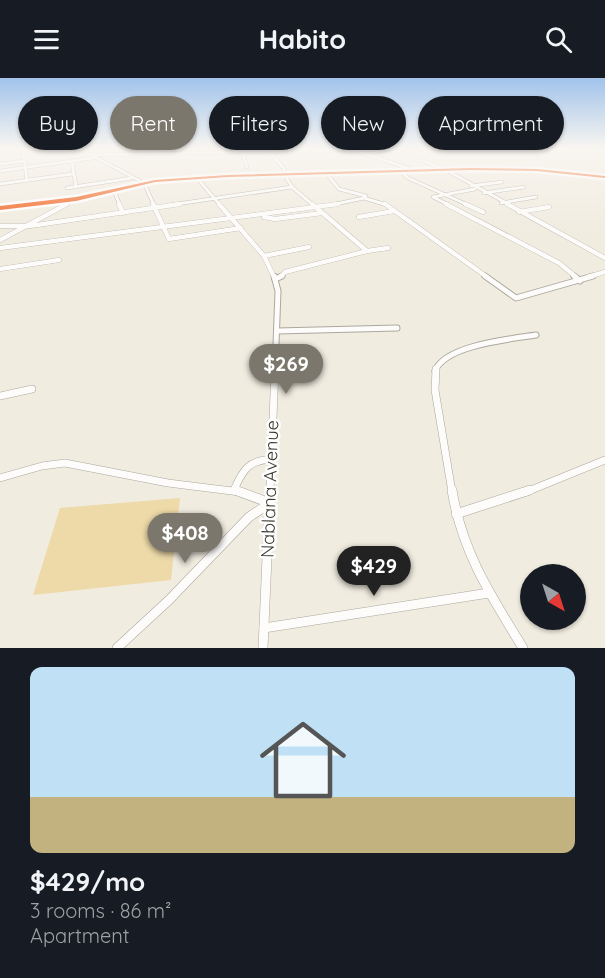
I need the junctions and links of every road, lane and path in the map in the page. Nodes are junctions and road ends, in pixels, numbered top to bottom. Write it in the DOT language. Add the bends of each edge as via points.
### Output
graph roads {
  1 [pos="26,176"];
  2 [pos="60,176"];
  3 [pos="72,176"];
  4 [pos="128,176"];
  5 [pos="249,176"];
  6 [pos="285,176"];
  7 [pos="328,176"];
  8 [pos="406,176"];
  9 [pos="455,176"];
  10 [pos="133,178"];
  11 [pos="197,178"];
  12 [pos="27,180"];
  13 [pos="502,182"];
  14 [pos="144,183"];
  15 [pos="0,184"];
  16 [pos="76,187"];
  17 [pos="292,187"];
  18 [pos="473,187"];
  19 [pos="524,187"];
  20 [pos="67,188"];
  21 [pos="114,192"];
  22 [pos="444,193"];
  23 [pos="483,193"];
  24 [pos="536,197"];
  25 [pos="215,198"];
  26 [pos="76,199"];
  27 [pos="372,199"];
  28 [pos="501,203"];
  29 [pos="156,207"];
  30 [pos="549,207"];
  31 [pos="0,208"];
  32 [pos="318,208"];
  33 [pos="394,211"];
  34 [pos="483,212"];
  35 [pos="518,212"];
  36 [pos="123,213"];
  37 [pos="322,213"];
  38 [pos="261,216"];
  39 [pos="359,217"];
  40 [pos="234,220"];
  41 [pos="0,226"];
  42 [pos="30,226"];
  43 [pos="166,228"];
  44 [pos="241,228"];
  45 [pos="0,240"];
  46 [pos="309,247"];
  47 [pos="0,248"];
  48 [pos="388,248"];
  49 [pos="367,251"];
  50 [pos="264,256"];
  51 [pos="605,258"];
  52 [pos="59,260"];
  53 [pos="0,269"];
  54 [pos="605,272"];
  55 [pos="275,279"];
  56 [pos="580,281"];
  57 [pos="397,328"];
  58 [pos="277,331"];
  59 [pos="536,335"];
  60 [pos="32,389"];
  61 [pos="0,396"];
  62 [pos="273,459"];
  63 [pos="605,460"];
  64 [pos="0,478"];
  65 [pos="234,490"];
  66 [pos="270,502"];
  67 [pos="456,514"];
  68 [pos="489,592"];
  69 [pos="264,628"];
  70 [pos="117,648"];
  71 [pos="263,648"];
  72 [pos="523,648"];
  1 -- 12 [label="street"];
  2 -- 12 [label="street"];
  3 -- 16 [label="street"];
  4 -- 10 [label="street"];
  5 -- 11 [label="main road"];
  6 -- 17 [label="street"];
  7 -- 27 [label="street" via="339,189"];
  8 -- 22 [label="street"];
  9 -- 18 [label="street"];
  10 -- 14 [label="street"];
  10 -- 16 [label="street"];
  11 -- 14 [label="main road"];
  11 -- 25 [label="street, Nablana Avenue"];
  12 -- 15 [label="street"];
  13 -- 18 [label="street"];
  14 -- 21 [label="main road"];
  14 -- 29 [label="street"];
  16 -- 20 [label="street"];
  17 -- 25 [label="street"];
  17 -- 32 [label="street"];
  18 -- 22 [label="street"];
  18 -- 23 [label="street"];
  19 -- 23 [label="street"];
  21 -- 26 [label="main road"];
  21 -- 36 [label="street"];
  22 -- 34 [label="street"];
  22 -- 56 [label="street" via="433,197 559,263"];
  23 -- 28 [label="street"];
  24 -- 28 [label="street"];
  25 -- 29 [label="street"];
  25 -- 40 [label="street, Nablana Avenue"];
  26 -- 31 [label="main road"];
  26 -- 42 [label="street"];
  27 -- 32 [label="street"];
  27 -- 33 [label="street"];
  28 -- 35 [label="street"];
  29 -- 36 [label="street"];
  29 -- 43 [label="street"];
  30 -- 35 [label="street"];
  32 -- 37 [label="street"];
  32 -- 38 [label="street"];
  33 -- 39 [label="street"];
  33 -- 56 [label="street" via="510,296 523,298"];
  35 -- 51 [label="street"];
  36 -- 42 [label="street"];
  37 -- 38 [label="street" via="275,219"];
  37 -- 49 [label="street"];
  38 -- 40 [label="street"];
  40 -- 43 [label="street"];
  40 -- 44 [label="street, Nablana Avenue"];
  41 -- 42 [label="street"];
  42 -- 45 [label="street"];
  43 -- 44 [label="street" via="169,239"];
  43 -- 47 [label="street"];
  44 -- 50 [label="street, Nablana Avenue"];
  46 -- 50 [label="street"];
  48 -- 49 [label="street"];
  49 -- 55 [label="street" via="285,272"];
  50 -- 55 [label="street, Nablana Avenue"];
  52 -- 53 [label="street"];
  54 -- 56 [label="street"];
  55 -- 58 [label="street, Nablana Avenue"];
  57 -- 58 [label="street"];
  58 -- 62 [label="street, Nablana Avenue"];
  59 -- 67 [label="street" via="479,346 437,364 435,390"];
  60 -- 61 [label="street"];
  62 -- 65 [label="street" via="247,462"];
  62 -- 66 [label="street, Nablana Avenue"];
  63 -- 67 [label="street" via="521,494"];
  64 -- 65 [label="street" via="65,463 168,483"];
  65 -- 66 [label="street"];
  66 -- 69 [label="street, Nablana Avenue"];
  66 -- 70 [label="street"];
  67 -- 68 [label="street" via="469,555"];
  68 -- 69 [label="street"];
  68 -- 72 [label="street"];
  69 -- 71 [label="street, Nablana Avenue"];
}
